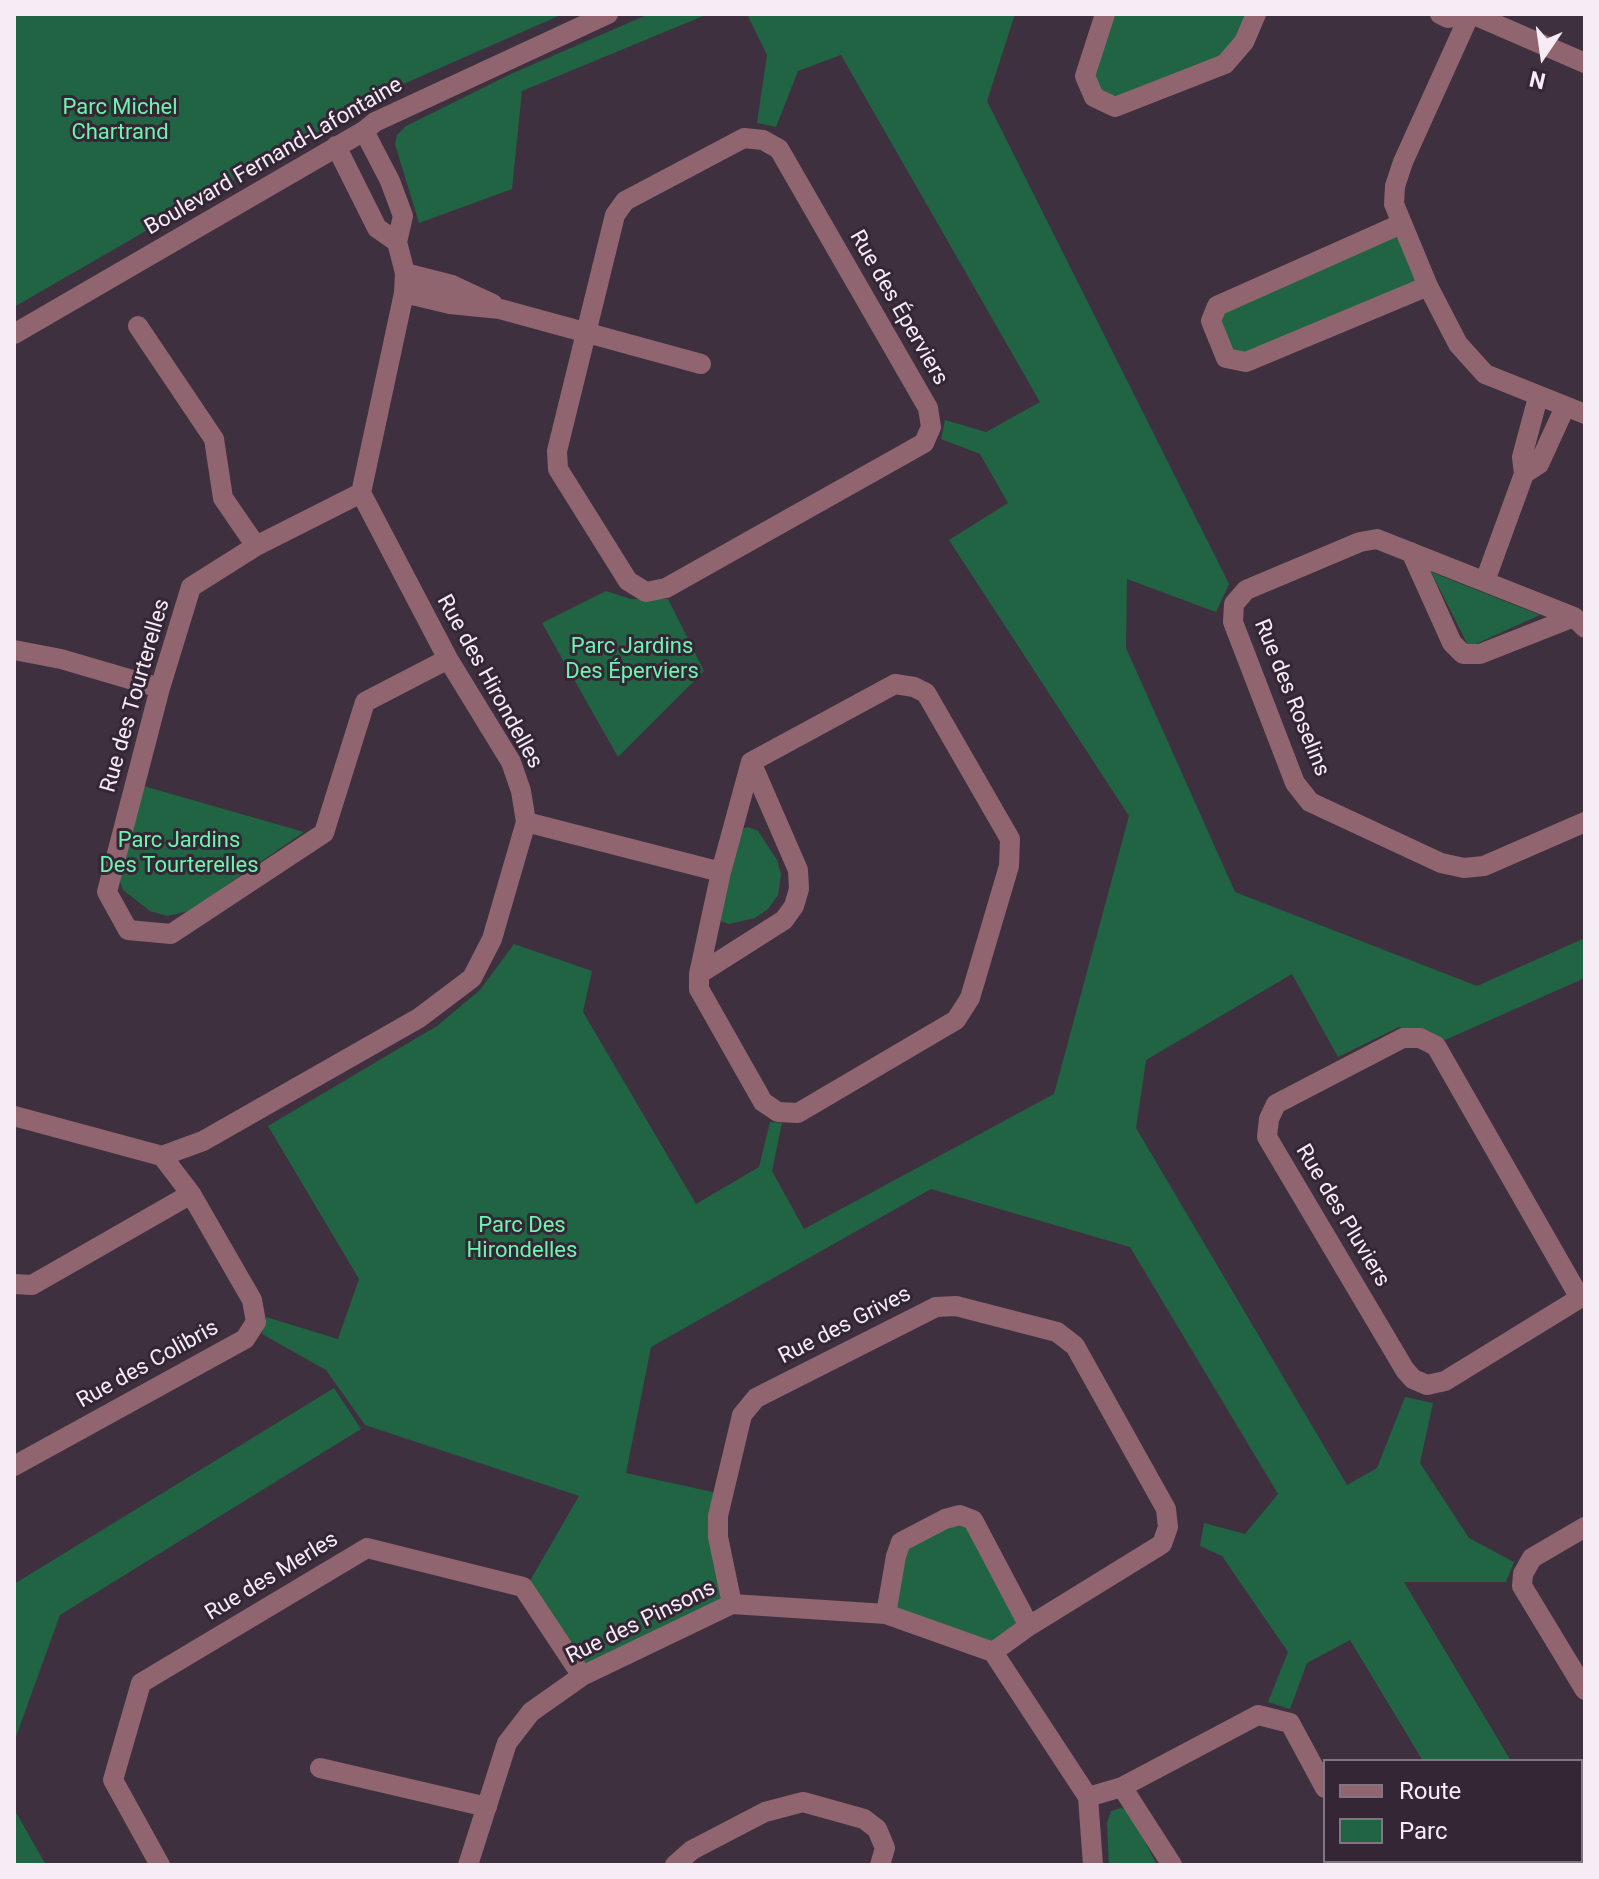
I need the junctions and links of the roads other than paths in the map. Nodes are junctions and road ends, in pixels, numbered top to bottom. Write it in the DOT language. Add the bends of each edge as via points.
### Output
graph roads {
  1 [pos="608,14"];
  2 [pos="1105,14"];
  3 [pos="1256,14"];
  4 [pos="1440,14"];
  5 [pos="1470,14"];
  6 [pos="1585,63"];
  7 [pos="364,131"];
  8 [pos="336,146"];
  9 [pos="1401,224"];
  10 [pos="397,242"];
  11 [pos="404,283"];
  12 [pos="1428,286"];
  13 [pos="138,326"];
  14 [pos="586,333"];
  15 [pos="14,334"];
  16 [pos="701,364"];
  17 [pos="1538,397"];
  18 [pos="1565,407"];
  19 [pos="1585,414"];
  20 [pos="1524,474"];
  21 [pos="361,493"];
  22 [pos="256,546"];
  23 [pos="1411,552"];
  24 [pos="1485,581"];
  25 [pos="1579,623"];
  26 [pos="14,650"];
  27 [pos="448,659"];
  28 [pos="160,688"];
  29 [pos="751,762"];
  30 [pos="526,822"];
  31 [pos="1585,822"];
  32 [pos="721,872"];
  33 [pos="699,974"];
  34 [pos="14,1116"];
  35 [pos="162,1156"];
  36 [pos="191,1194"];
  37 [pos="14,1284"];
  38 [pos="1582,1296"];
  39 [pos="14,1466"];
  40 [pos="1585,1527"];
  41 [pos="732,1604"];
  42 [pos="886,1614"];
  43 [pos="1029,1626"];
  44 [pos="993,1652"];
  45 [pos="582,1676"];
  46 [pos="1585,1690"];
  47 [pos="320,1768"];
  48 [pos="1323,1784"];
  49 [pos="1122,1787"];
  50 [pos="1088,1797"];
  51 [pos="487,1807"];
  52 [pos="160,1865"];
  53 [pos="468,1865"];
  54 [pos="675,1865"];
  55 [pos="880,1865"];
  56 [pos="1093,1865"];
  57 [pos="1172,1865"];
  1 -- 7 [label="street, Boulevard Fernand-Lafontaine"];
  2 -- 3 [label="street" via="1085,76 1094,97 1115,107 1225,64 1244,42"];
  4 -- 5 [label="street"];
  5 -- 6 [label="street"];
  5 -- 9 [label="street" via="1395,186"];
  7 -- 8 [label="street, Boulevard Fernand-Lafontaine"];
  7 -- 10 [label="street" via="403,216"];
  8 -- 10 [label="street" via="377,228"];
  8 -- 15 [label="street, Boulevard Fernand-Lafontaine"];
  9 -- 12 [label="street"];
  9 -- 12 [label="street" via="1217,306 1211,321 1226,358 1246,362"];
  10 -- 11 [label="street"];
  11 -- 14 [label="street" via="450,304 500,309"];
  11 -- 21 [label="street"];
  12 -- 17 [label="street" via="1458,344 1485,374"];
  13 -- 22 [label="street" via="214,439 223,498"];
  14 -- 14 [label="street, Rue des Éperviers" via="557,451 558,469 628,581 646,592 666,588 924,443 931,427 928,408 779,149 763,140 744,138 625,201 615,215"];
  14 -- 16 [label="street"];
  17 -- 18 [label="street"];
  17 -- 20 [label="street" via="1522,457"];
  18 -- 19 [label="street"];
  18 -- 20 [label="street" via="1539,464"];
  20 -- 24 [label="street"];
  21 -- 22 [label="street, Rue des Tourterelles"];
  21 -- 27 [label="street, Rue des Hirondelles"];
  22 -- 28 [label="street, Rue des Tourterelles" via="191,587"];
  23 -- 24 [label="street, Rue des Roselins"];
  23 -- 25 [label="street, Rue des Roselins" via="1452,643 1463,654 1480,654"];
  23 -- 31 [label="street, Rue des Roselins" via="1377,539 1360,542 1246,590 1234,604 1233,622 1295,783 1310,802 1441,863 1464,868 1484,866"];
  24 -- 25 [label="street, Rue des Roselins"];
  26 -- 28 [label="street"];
  27 -- 28 [label="street, Rue des Tourterelles" via="365,702 324,833 171,934 128,930 107,892"];
  27 -- 30 [label="street, Rue des Hirondelles" via="511,762"];
  29 -- 32 [label="street"];
  29 -- 33 [label="street" via="798,870 799,889 784,920"];
  29 -- 33 [label="street" via="895,684 914,687 926,693 1010,839 1009,866 970,998 956,1020 798,1113 778,1112 763,1102 699,989"];
  30 -- 32 [label="street"];
  30 -- 35 [label="street, Rue des Hirondelles" via="492,939 472,978 419,1018 203,1141"];
  32 -- 33 [label="street"];
  34 -- 35 [label="street"];
  35 -- 36 [label="street, Rue des Colibris"];
  36 -- 37 [label="street" via="32,1285"];
  36 -- 39 [label="street, Rue des Colibris" via="252,1300 256,1322 250,1334"];
  38 -- 38 [label="street, Rue des Pluviers" via="1445,1381 1427,1385 1413,1379 1267,1137 1276,1104 1403,1038 1420,1038 1436,1046"];
  40 -- 46 [label="street" via="1532,1558 1522,1586"];
  41 -- 42 [label="street, Rue des Pinsons"];
  41 -- 43 [label="street, Rue des Grives" via="718,1516 742,1415 756,1398 936,1307 956,1306 1057,1332 1075,1346 1166,1509 1168,1527 1162,1544"];
  41 -- 45 [label="street, Rue des Pinsons"];
  42 -- 43 [label="street" via="901,1542 960,1515 973,1520"];
  42 -- 44 [label="street, Rue des Pinsons"];
  43 -- 44 [label="street"];
  44 -- 50 [label="street"];
  45 -- 51 [label="street, Rue des Pinsons" via="531,1712 507,1743"];
  45 -- 52 [label="street, Rue des Merles" via="523,1587 367,1548 141,1683 113,1780"];
  47 -- 51 [label="street"];
  48 -- 49 [label="street" via="1290,1723 1258,1715"];
  49 -- 50 [label="street"];
  49 -- 57 [label="street"];
  50 -- 56 [label="street"];
  51 -- 53 [label="street, Rue des Pinsons"];
  54 -- 55 [label="street" via="692,1850 765,1812 803,1802 864,1819 877,1829 885,1848"];
}
